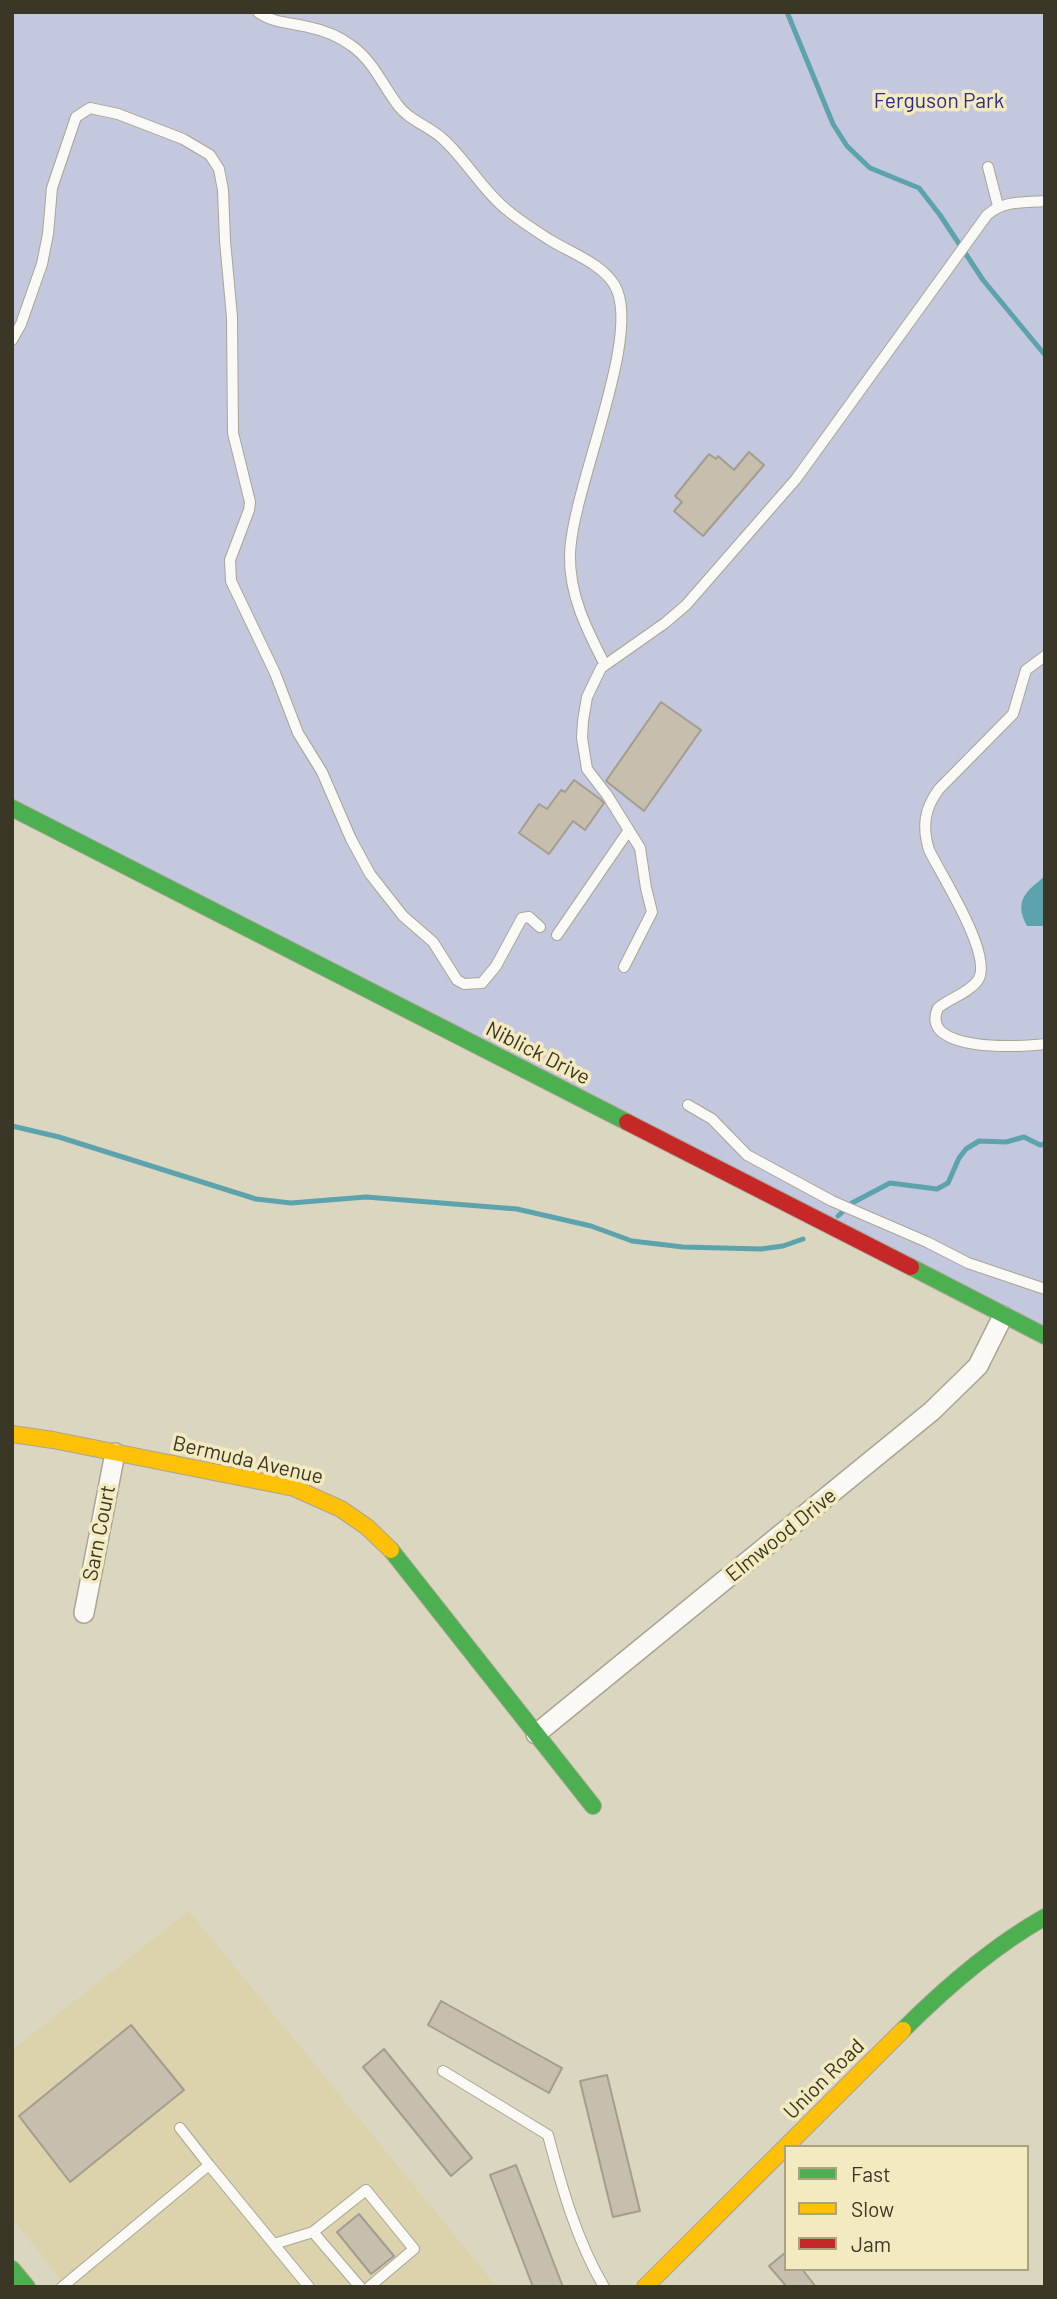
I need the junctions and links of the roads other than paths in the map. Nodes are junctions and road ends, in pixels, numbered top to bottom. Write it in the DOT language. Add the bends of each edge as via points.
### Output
graph roads {
  1 [pos="258,12"];
  2 [pos="988,167"];
  3 [pos="1045,201"];
  4 [pos="998,206"];
  5 [pos="12,340"];
  6 [pos="1045,656"];
  7 [pos="605,665"];
  8 [pos="12,808"];
  9 [pos="629,831"];
  10 [pos="540,927"];
  11 [pos="557,935"];
  12 [pos="624,967"];
  13 [pos="1045,1044"];
  14 [pos="688,1105"];
  15 [pos="1045,1289"];
  16 [pos="1003,1316"];
  17 [pos="1045,1336"];
  18 [pos="12,1434"];
  19 [pos="115,1453"];
  20 [pos="84,1613"];
  21 [pos="537,1734"];
  22 [pos="593,1806"];
  23 [pos="1045,1917"];
  24 [pos="443,2071"];
  25 [pos="180,2128"];
  26 [pos="788,2145"];
  27 [pos="784,2148"];
  28 [pos="209,2165"];
  29 [pos="313,2232"];
  30 [pos="274,2245"];
  31 [pos="12,2269"];
  32 [pos="27,2287"];
  33 [pos="62,2287"];
  34 [pos="309,2287"];
  35 [pos="360,2287"];
  36 [pos="369,2287"];
  37 [pos="604,2287"];
  38 [pos="645,2287"];
  1 -- 7 [label="lane" via="350,44 373,66 404,112 453,149 505,209 603,272 617,288 621,316 617,360 584,480 570,553 577,604"];
  2 -- 4 [label="lane"];
  3 -- 4 [label="lane"];
  4 -- 7 [label="lane" via="975,230 796,478 747,537 686,605"];
  5 -- 10 [label="lane" via="42,264 52,188 76,117 90,108 118,114 183,139 210,155 219,169 223,190 232,317 233,433 250,502 230,560 239,599 359,856 403,916 433,942 457,980 482,983 522,918 529,917"];
  6 -- 13 [label="lane" via="1026,670 1013,714 939,789 925,818 929,850 977,943 982,966 971,987 938,1008 935,1021 939,1030 962,1042"];
  7 -- 9 [label="lane" via="587,697 583,755 587,769"];
  8 -- 16 [label="street, Niblick Drive"];
  9 -- 11 [label="lane"];
  9 -- 12 [label="lane" via="642,856 652,912"];
  14 -- 15 [label="lane" via="712,1119 747,1155 832,1201 968,1263"];
  16 -- 17 [label="street, Niblick Drive"];
  16 -- 21 [label="street, Elmwood Drive" via="978,1366 932,1411"];
  18 -- 19 [label="street, Bermuda Avenue"];
  19 -- 20 [label="street, Sarn Court"];
  19 -- 21 [label="street, Bermuda Avenue" via="294,1488 345,1509 403,1563"];
  21 -- 22 [label="street, Bermuda Avenue"];
  23 -- 26 [label="street, Union Road" via="969,1969 929,2004"];
  24 -- 37 [label="lane" via="548,2135 569,2211"];
  25 -- 28 [label="lane"];
  27 -- 38 [label="street, Union Road"];
  28 -- 30 [label="lane"];
  28 -- 33 [label="lane"];
  29 -- 30 [label="lane"];
  29 -- 35 [label="lane"];
  29 -- 36 [label="lane" via="366,2190 414,2249"];
  30 -- 34 [label="lane"];
  31 -- 32 [label="street"];
}
